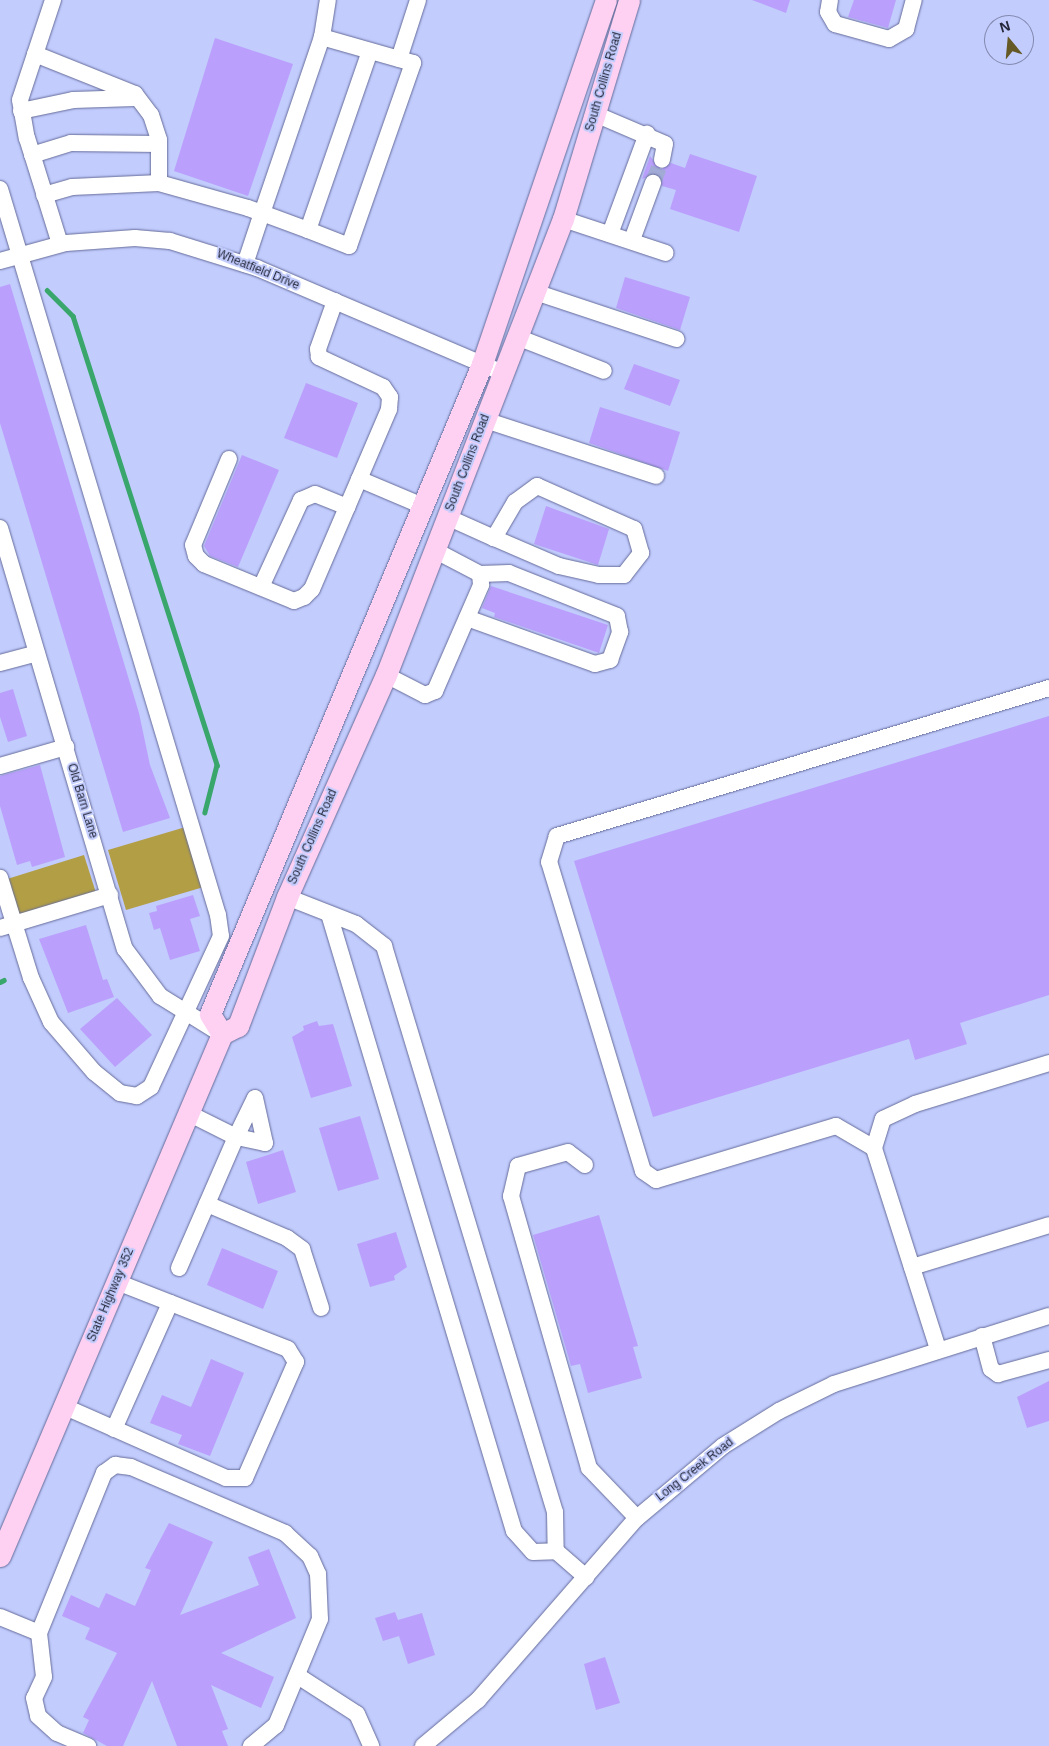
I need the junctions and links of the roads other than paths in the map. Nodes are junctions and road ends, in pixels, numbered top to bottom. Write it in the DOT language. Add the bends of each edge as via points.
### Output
graph roads {
  1 [pos="53,0"];
  2 [pos="328,0"];
  3 [pos="418,0"];
  4 [pos="606,0"];
  5 [pos="628,0"];
  6 [pos="830,0"];
  7 [pos="914,0"];
  8 [pos="322,37"];
  9 [pos="370,51"];
  10 [pos="35,54"];
  11 [pos="399,60"];
  12 [pos="139,98"];
  13 [pos="21,111"];
  14 [pos="595,114"];
  15 [pos="647,134"];
  16 [pos="159,144"];
  17 [pos="32,155"];
  18 [pos="662,160"];
  19 [pos="159,183"];
  20 [pos="653,183"];
  21 [pos="0,189"];
  22 [pos="44,195"];
  23 [pos="262,213"];
  24 [pos="563,219"];
  25 [pos="308,230"];
  26 [pos="610,234"];
  27 [pos="632,240"];
  28 [pos="60,244"];
  29 [pos="666,253"];
  30 [pos="20,255"];
  31 [pos="0,261"];
  32 [pos="245,264"];
  33 [pos="535,292"];
  34 [pos="336,301"];
  35 [pos="517,337"];
  36 [pos="676,339"];
  37 [pos="482,364"];
  38 [pos="604,371"];
  39 [pos="503,373"];
  40 [pos="485,420"];
  41 [pos="229,459"];
  42 [pos="656,476"];
  43 [pos="359,479"];
  44 [pos="423,506"];
  45 [pos="347,507"];
  46 [pos="447,517"];
  47 [pos="0,528"];
  48 [pos="494,538"];
  49 [pos="434,550"];
  50 [pos="6,570"];
  51 [pos="480,574"];
  52 [pos="260,587"];
  53 [pos="467,618"];
  54 [pos="37,653"];
  55 [pos="0,663"];
  56 [pos="386,675"];
  57 [pos="1049,688"];
  58 [pos="66,747"];
  59 [pos="0,766"];
  60 [pos="0,878"];
  61 [pos="264,888"];
  62 [pos="110,894"];
  63 [pos="284,906"];
  64 [pos="329,914"];
  65 [pos="7,926"];
  66 [pos="187,1013"];
  67 [pos="222,1034"];
  68 [pos="1049,1063"];
  69 [pos="188,1113"];
  70 [pos="874,1148"];
  71 [pos="585,1164"];
  72 [pos="207,1204"];
  73 [pos="1049,1225"];
  74 [pos="912,1267"];
  75 [pos="179,1268"];
  76 [pos="117,1282"];
  77 [pos="170,1303"];
  78 [pos="322,1308"];
  79 [pos="1049,1316"];
  80 [pos="982,1336"];
  81 [pos="938,1349"];
  82 [pos="1049,1360"];
  83 [pos="63,1406"];
  84 [pos="114,1429"];
  85 [pos="637,1518"];
  86 [pos="2,1546"];
  87 [pos="556,1551"];
  88 [pos="586,1577"];
  89 [pos="0,1617"];
  90 [pos="40,1633"];
  91 [pos="298,1676"];
  92 [pos="88,1746"];
  93 [pos="251,1746"];
  94 [pos="371,1746"];
  95 [pos="423,1746"];
  1 -- 10 [label="street"];
  2 -- 8 [label="street"];
  3 -- 11 [label="street"];
  4 -- 37 [label="main road, South Collins Road"];
  5 -- 14 [label="main road, South Collins Road"];
  6 -- 7 [label="street" via="828,12 835,24 889,39 906,29"];
  8 -- 9 [label="street"];
  8 -- 23 [label="street"];
  9 -- 11 [label="street"];
  9 -- 25 [label="street"];
  10 -- 12 [label="street"];
  10 -- 13 [label="street"];
  11 -- 25 [label="street" via="413,63 349,246"];
  12 -- 13 [label="street" via="73,100"];
  12 -- 16 [label="street" via="151,115"];
  13 -- 17 [label="street"];
  14 -- 15 [label="street"];
  14 -- 24 [label="main road, South Collins Road"];
  15 -- 18 [label="street" via="665,144"];
  15 -- 26 [label="street"];
  16 -- 17 [label="street" via="70,143"];
  16 -- 19 [label="street"];
  17 -- 22 [label="street"];
  19 -- 22 [label="street" via="72,187"];
  19 -- 23 [label="street"];
  20 -- 27 [label="street"];
  21 -- 30 [label="street"];
  22 -- 28 [label="street"];
  23 -- 25 [label="street"];
  23 -- 32 [label="street"];
  24 -- 26 [label="street"];
  24 -- 33 [label="main road, South Collins Road"];
  26 -- 27 [label="street"];
  27 -- 29 [label="street"];
  28 -- 30 [label="street, Wheatfield Drive"];
  28 -- 32 [label="street, Wheatfield Drive" via="135,238 208,250"];
  30 -- 31 [label="street, Wheatfield Drive"];
  30 -- 66 [label="street" via="218,915 221,936"];
  32 -- 34 [label="street, Wheatfield Drive"];
  33 -- 35 [label="main road, South Collins Road"];
  33 -- 36 [label="street"];
  34 -- 37 [label="street, Wheatfield Drive"];
  34 -- 43 [label="street" via="318,349 319,357 383,387 390,397"];
  35 -- 38 [label="street"];
  35 -- 39 [label="main road, South Collins Road"];
  37 -- 39 [label="street, Wheatfield Drive"];
  37 -- 44 [label="main road, South Collins Road"];
  39 -- 40 [label="main road, South Collins Road"];
  40 -- 42 [label="street"];
  40 -- 46 [label="main road, South Collins Road"];
  41 -- 52 [label="street" via="193,544 204,564"];
  43 -- 44 [label="street"];
  43 -- 45 [label="street"];
  44 -- 61 [label="main road, South Collins Road"];
  45 -- 52 [label="street" via="315,494 301,500"];
  45 -- 52 [label="street" via="312,589 294,600"];
  46 -- 48 [label="street"];
  46 -- 49 [label="main road, South Collins Road"];
  47 -- 50 [label="street, Old Barn Lane"];
  48 -- 48 [label="street" via="559,566 599,575 624,575 641,553 634,529 537,486 515,502"];
  49 -- 51 [label="street"];
  49 -- 56 [label="main road, South Collins Road"];
  50 -- 54 [label="street, Old Barn Lane"];
  51 -- 53 [label="street" via="481,585"];
  51 -- 53 [label="street" via="509,573 617,616 620,632 610,660 595,664"];
  53 -- 56 [label="street" via="435,691 426,695"];
  54 -- 55 [label="street"];
  54 -- 58 [label="street, Old Barn Lane"];
  56 -- 63 [label="main road, South Collins Road"];
  57 -- 70 [label="street" via="557,836 549,862 643,1171 656,1180 836,1126"];
  58 -- 59 [label="street"];
  58 -- 62 [label="street, Old Barn Lane"];
  60 -- 65 [label="street"];
  61 -- 63 [label="main road"];
  61 -- 67 [label="main road" via="210,1014"];
  62 -- 65 [label="street"];
  62 -- 66 [label="street, Old Barn Lane" via="125,949 160,996"];
  63 -- 64 [label="street"];
  63 -- 67 [label="main road, State Highway 352" via="238,1026"];
  64 -- 87 [label="street" via="371,932 384,946 555,1512"];
  64 -- 87 [label="street" via="514,1531 532,1552"];
  65 -- 66 [label="street" via="51,1022 94,1072 120,1093 137,1096 152,1087"];
  66 -- 67 [label="street, Old Barn Lane"];
  67 -- 69 [label="main road, State Highway 352"];
  68 -- 70 [label="street" via="915,1104 883,1119"];
  69 -- 72 [label="street" via="236,1137"];
  69 -- 76 [label="main road, State Highway 352"];
  70 -- 74 [label="street"];
  71 -- 85 [label="street" via="568,1152 518,1166 511,1196 589,1468"];
  72 -- 75 [label="street"];
  72 -- 78 [label="street" via="287,1238 302,1249"];
  73 -- 74 [label="street"];
  74 -- 81 [label="street"];
  76 -- 77 [label="street"];
  76 -- 83 [label="main road, State Highway 352"];
  77 -- 84 [label="street"];
  77 -- 84 [label="street" via="288,1349 296,1362 245,1478 226,1478"];
  79 -- 80 [label="street, Long Creek Road"];
  80 -- 81 [label="street, Long Creek Road"];
  80 -- 82 [label="street" via="992,1369 998,1374"];
  81 -- 85 [label="street, Long Creek Road" via="834,1384 779,1411 723,1446"];
  83 -- 84 [label="street"];
  83 -- 86 [label="main road, State Highway 352"];
  85 -- 88 [label="street, Long Creek Road"];
  87 -- 88 [label="street"];
  88 -- 95 [label="street, Long Creek Road" via="478,1700"];
  89 -- 90 [label="street"];
  90 -- 91 [label="street" via="104,1473 115,1465 131,1467 285,1533 310,1556 322,1596 320,1619"];
  90 -- 92 [label="street" via="44,1677 34,1698 38,1716 56,1733"];
  91 -- 93 [label="street" via="276,1725"];
  91 -- 94 [label="street" via="357,1714"];
}
